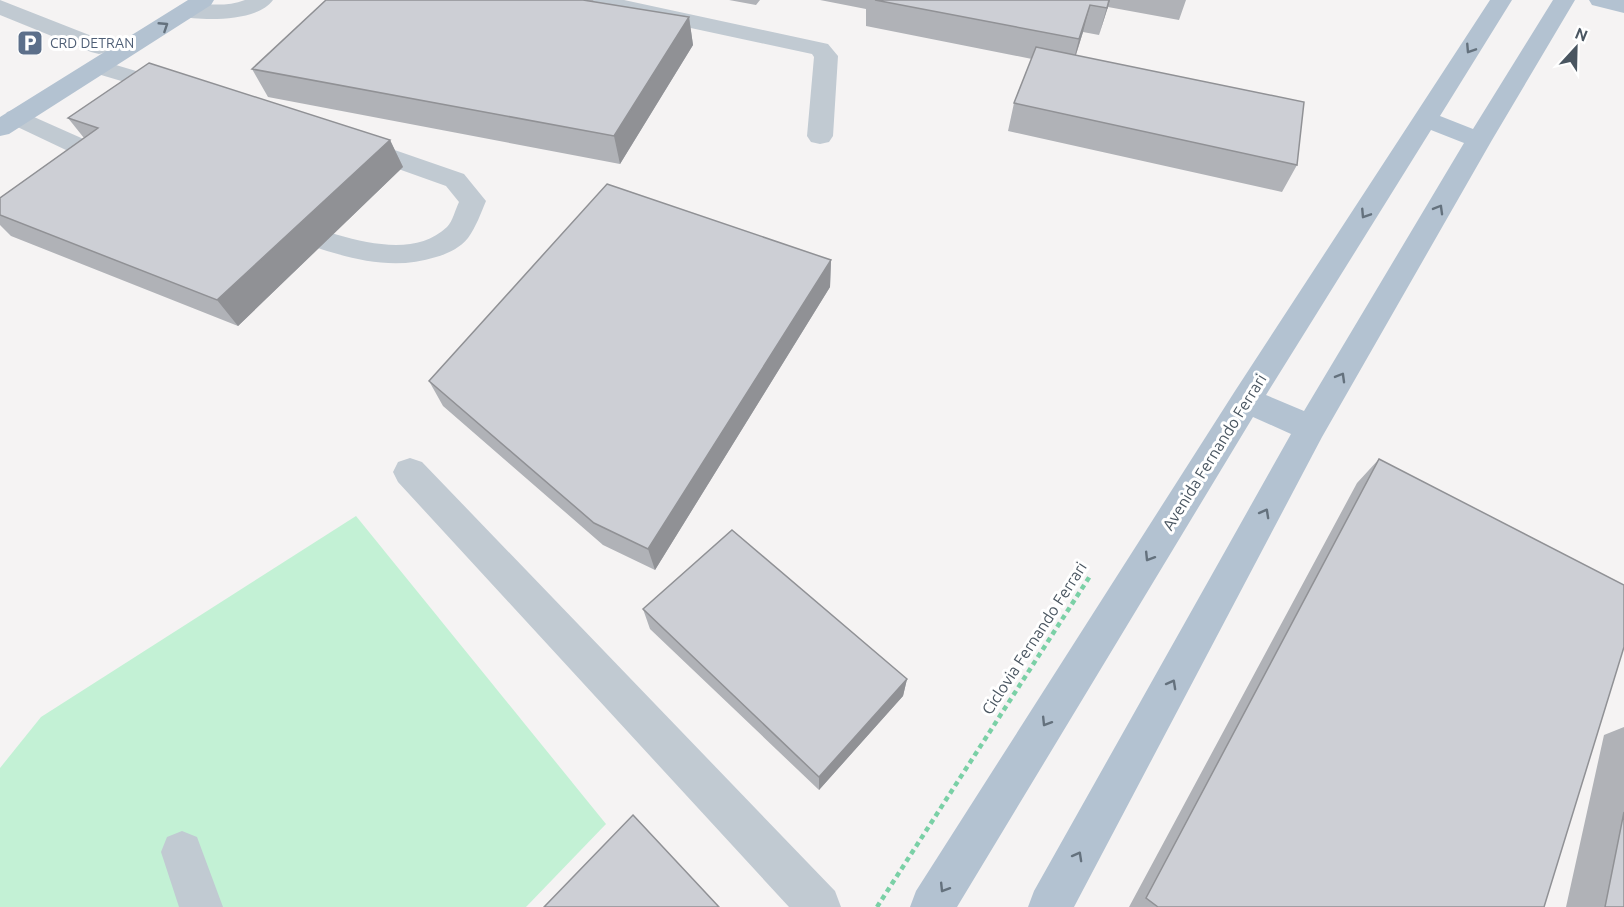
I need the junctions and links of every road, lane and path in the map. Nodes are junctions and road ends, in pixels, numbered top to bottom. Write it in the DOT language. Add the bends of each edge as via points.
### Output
graph roads {
  1 [pos="166,0"];
  2 [pos="262,0"];
  3 [pos="593,0"];
  4 [pos="1501,0"];
  5 [pos="1564,0"];
  6 [pos="1600,0"];
  7 [pos="195,6"];
  8 [pos="1624,6"];
  9 [pos="0,7"];
  10 [pos="99,57"];
  11 [pos="197,96"];
  12 [pos="14,119"];
  13 [pos="1425,119"];
  14 [pos="820,136"];
  15 [pos="329,137"];
  16 [pos="1479,140"];
  17 [pos="134,171"];
  18 [pos="260,220"];
  19 [pos="1246,400"];
  20 [pos="1311,428"];
  21 [pos="410,472"];
  22 [pos="1092,573"];
  23 [pos="182,852"];
  24 [pos="201,907"];
  25 [pos="819,907"];
  26 [pos="877,907"];
  27 [pos="932,907"];
  28 [pos="1050,907"];
  1 -- 10 [label="main road"];
  2 -- 7 [label="lane" via="231,13"];
  3 -- 14 [label="lane" via="820,49 826,56"];
  4 -- 13 [label="main road, Avenida Fernando Ferrari, one-way"];
  5 -- 16 [label="main road"];
  6 -- 8 [label="main road"];
  10 -- 7 [label="main road, one-way"];
  9 -- 10 [label="lane"];
  10 -- 11 [label="lane"];
  10 -- 12 [label="main road"];
  12 -- 17 [label="lane"];
  13 -- 16 [label="main road"];
  13 -- 19 [label="main road, Avenida Fernando Ferrari, one-way"];
  15 -- 18 [label="lane" via="455,180 473,201 457,233 426,253 385,256"];
  20 -- 16 [label="main road, one-way"];
  19 -- 20 [label="main road"];
  19 -- 27 [label="main road, Avenida Fernando Ferrari, one-way"];
  28 -- 20 [label="main road, one-way"];
  21 -- 25 [label="lane"];
  22 -- 26 [label="path, Ciclovia Fernando Ferrari"];
  23 -- 24 [label="lane"];
}
